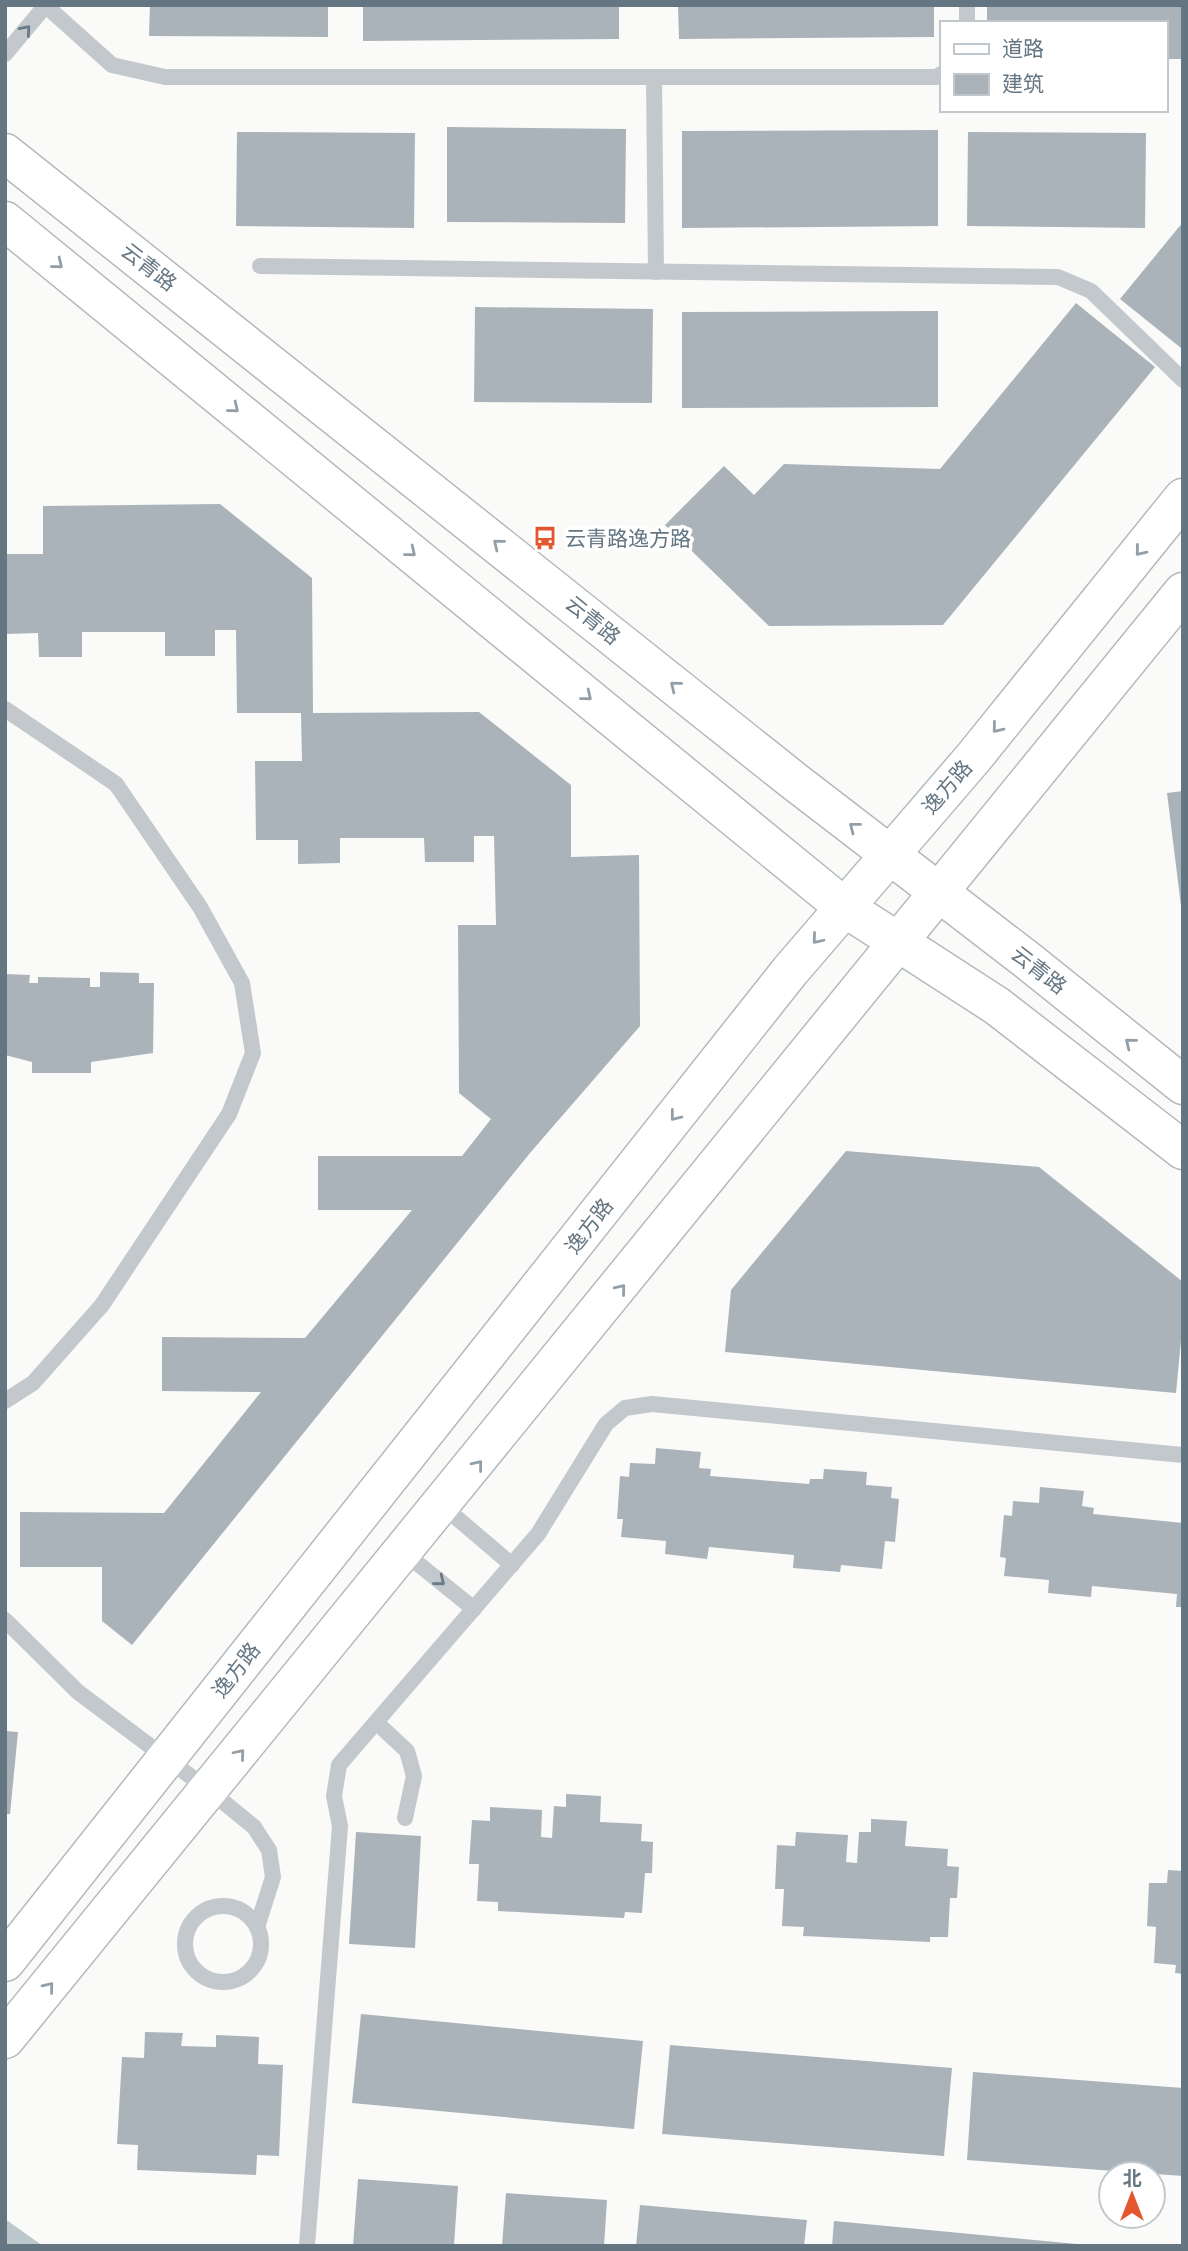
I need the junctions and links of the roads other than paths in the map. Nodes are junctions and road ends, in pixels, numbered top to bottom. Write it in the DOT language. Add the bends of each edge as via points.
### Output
graph roads {
  1 [pos="46,6"];
  2 [pos="5,54"];
  3 [pos="940,75"];
  4 [pos="654,78"];
  5 [pos="5,153"];
  6 [pos="5,221"];
  7 [pos="260,266"];
  8 [pos="656,272"];
  9 [pos="1182,377"];
  10 [pos="1183,498"];
  11 [pos="1183,592"];
  12 [pos="5,709"];
  13 [pos="889,854"];
  14 [pos="941,894"];
  15 [pos="844,907"];
  16 [pos="901,943"];
  17 [pos="1183,1085"];
  18 [pos="1183,1150"];
  19 [pos="5,1401"];
  20 [pos="1183,1455"];
  21 [pos="444,1507"];
  22 [pos="406,1554"];
  23 [pos="512,1565"];
  24 [pos="474,1609"];
  25 [pos="5,1620"];
  26 [pos="377,1723"];
  27 [pos="166,1760"];
  28 [pos="210,1791"];
  29 [pos="405,1818"];
  30 [pos="257,1927"];
  31 [pos="5,1962"];
  32 [pos="5,2039"];
  33 [pos="307,2246"];
  2 -- 1 [label="lane, one-way"];
  1 -- 4 [label="lane" via="112,65 165,77"];
  3 -- 4 [label="lane"];
  4 -- 8 [label="lane"];
  13 -- 5 [label="street, 云青路, one-way"];
  6 -- 15 [label="street, one-way"];
  7 -- 8 [label="lane"];
  8 -- 9 [label="lane" via="1058,277 1091,291"];
  10 -- 13 [label="street, 逸方路, one-way" via="974,757"];
  11 -- 14 [label="street"];
  12 -- 19 [label="lane" via="116,784 200,907 242,983 253,1053 229,1114 102,1305 33,1383"];
  13 -- 14 [label="street, 云青路"];
  13 -- 15 [label="street, 逸方路"];
  14 -- 16 [label="street"];
  17 -- 14 [label="street, 云青路, one-way"];
  15 -- 16 [label="street"];
  15 -- 27 [label="street, 逸方路, one-way"];
  16 -- 18 [label="street" via="997,1006"];
  21 -- 16 [label="street, one-way"];
  20 -- 23 [label="lane" via="652,1404 625,1408 606,1424 538,1534"];
  21 -- 22 [label="street"];
  21 -- 23 [label="lane"];
  22 -- 24 [label="lane, one-way"];
  28 -- 22 [label="street, one-way"];
  23 -- 24 [label="lane"];
  24 -- 26 [label="lane"];
  25 -- 27 [label="lane" via="78,1692"];
  26 -- 29 [label="lane" via="407,1751 414,1776"];
  26 -- 33 [label="lane" via="339,1765 334,1796 340,1826"];
  27 -- 28 [label="lane"];
  27 -- 31 [label="street, 逸方路"];
  28 -- 30 [label="lane" via="254,1827 269,1850 273,1877"];
  32 -- 28 [label="street, one-way"];
  30 -- 30 [label="lane" via="237,1910 212,1908 201,1913 187,1931 186,1955 209,1980 234,1980 246,1974 260,1953"];
}
